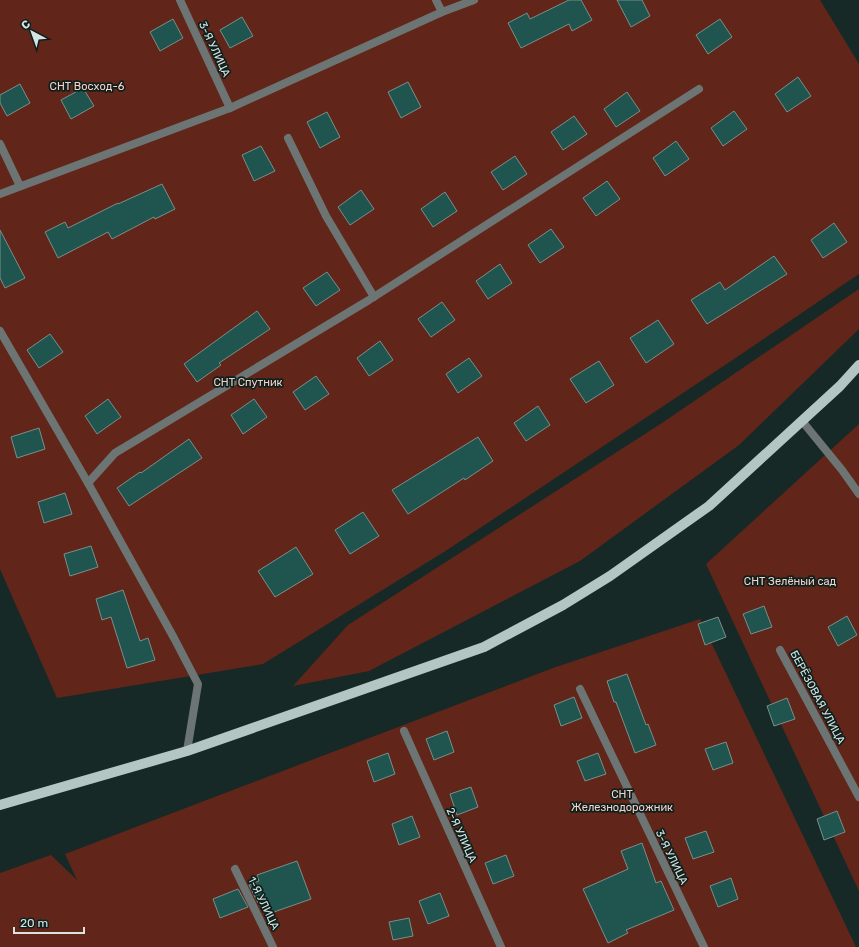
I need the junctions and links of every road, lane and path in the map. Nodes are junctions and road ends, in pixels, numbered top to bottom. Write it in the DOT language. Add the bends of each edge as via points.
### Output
graph roads {
  1 [pos="180,0"];
  2 [pos="436,0"];
  3 [pos="474,0"];
  4 [pos="442,12"];
  5 [pos="699,89"];
  6 [pos="230,108"];
  7 [pos="288,138"];
  8 [pos="0,144"];
  9 [pos="20,186"];
  10 [pos="0,194"];
  11 [pos="374,297"];
  12 [pos="0,331"];
  13 [pos="859,365"];
  14 [pos="802,421"];
  15 [pos="88,483"];
  16 [pos="859,494"];
  17 [pos="780,650"];
  18 [pos="580,689"];
  19 [pos="404,731"];
  20 [pos="187,751"];
  21 [pos="859,797"];
  22 [pos="0,805"];
  23 [pos="235,869"];
  24 [pos="273,947"];
  25 [pos="500,947"];
  26 [pos="704,947"];
  1 -- 6 [label="street, 3-Я УЛИЦА"];
  2 -- 4 [label="street"];
  3 -- 4 [label="street"];
  4 -- 6 [label="street"];
  5 -- 11 [label="street"];
  6 -- 9 [label="street"];
  7 -- 11 [label="street" via="326,216"];
  8 -- 9 [label="street"];
  9 -- 10 [label="street"];
  11 -- 15 [label="street" via="115,453"];
  12 -- 15 [label="street"];
  13 -- 14 [label="main road"];
  14 -- 16 [label="street"];
  14 -- 20 [label="main road" via="710,506 610,576 563,605 484,647"];
  15 -- 20 [label="street" via="198,684"];
  17 -- 21 [label="street, БЕРЁЗОВАЯ УЛИЦА"];
  18 -- 26 [label="street, 3-Я УЛИЦА"];
  19 -- 25 [label="street, 2-Я УЛИЦА"];
  20 -- 22 [label="main road"];
  23 -- 24 [label="street, 1-Я УЛИЦА"];
}
